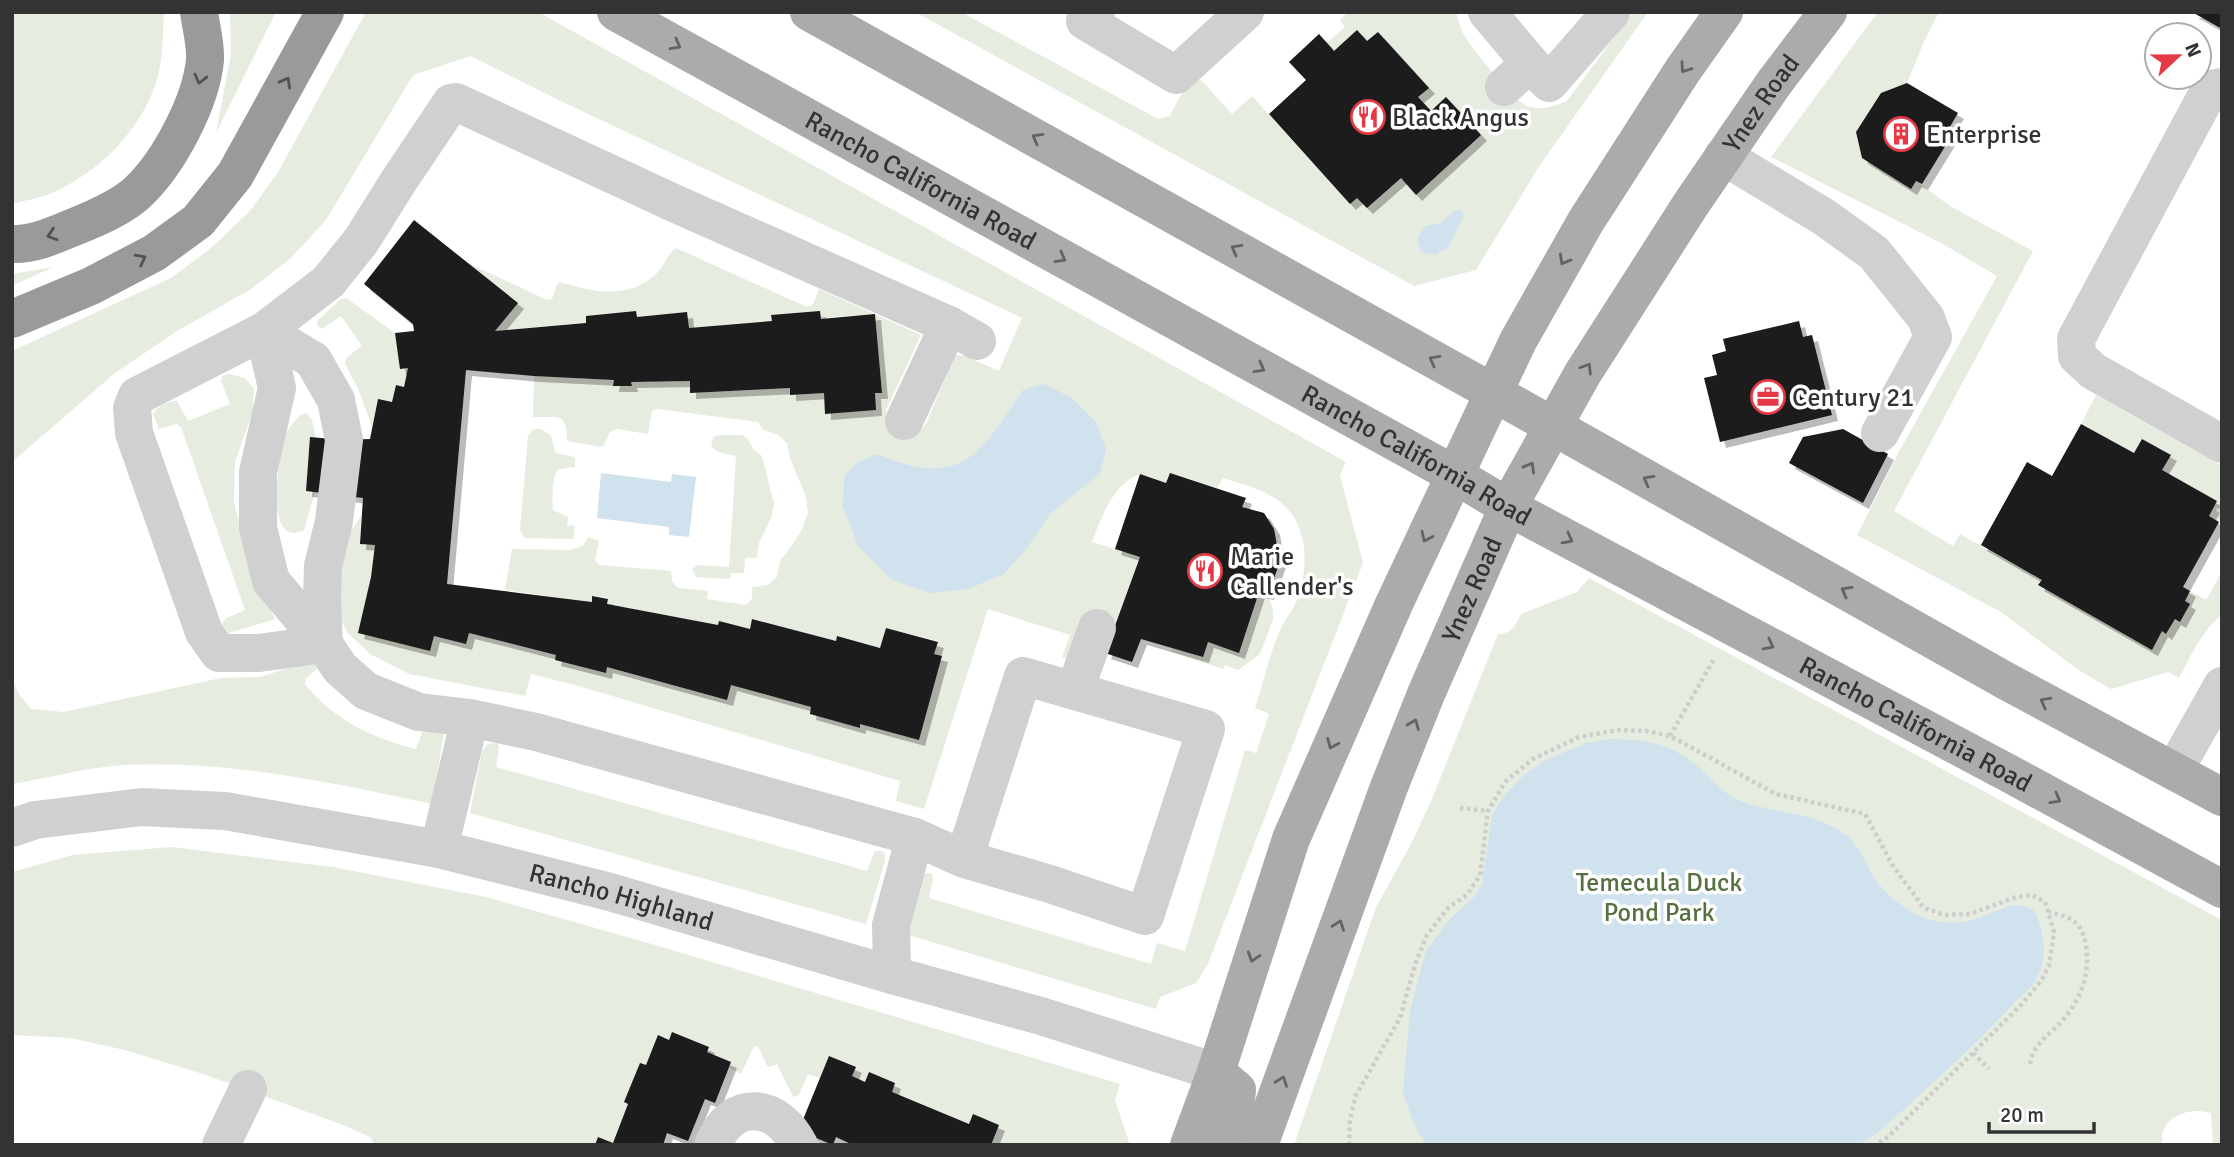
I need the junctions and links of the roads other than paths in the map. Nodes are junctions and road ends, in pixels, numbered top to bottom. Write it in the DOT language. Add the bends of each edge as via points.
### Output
graph roads {
  1 [pos="199,12"];
  2 [pos="325,12"];
  3 [pos="616,12"];
  4 [pos="809,12"];
  5 [pos="1096,12"];
  6 [pos="1245,12"];
  7 [pos="1487,12"];
  8 [pos="1724,12"];
  9 [pos="1828,12"];
  10 [pos="1595,22"];
  11 [pos="2222,87"];
  12 [pos="1723,156"];
  13 [pos="12,244"];
  14 [pos="12,319"];
  15 [pos="264,331"];
  16 [pos="1494,393"];
  17 [pos="904,421"];
  18 [pos="1551,426"];
  19 [pos="1880,433"];
  20 [pos="2222,444"];
  21 [pos="1455,475"];
  22 [pos="1508,507"];
  23 [pos="1097,628"];
  24 [pos="324,644"];
  25 [pos="2222,686"];
  26 [pos="1075,690"];
  27 [pos="470,718"];
  28 [pos="2174,771"];
  29 [pos="2222,797"];
  30 [pos="12,828"];
  31 [pos="915,837"];
  32 [pos="439,849"];
  33 [pos="964,859"];
  34 [pos="2222,889"];
  35 [pos="892,975"];
  36 [pos="1216,1072"];
  37 [pos="248,1089"];
  38 [pos="221,1145"];
  39 [pos="712,1145"];
  40 [pos="799,1145"];
  41 [pos="1189,1145"];
  42 [pos="1228,1145"];
  43 [pos="1259,1145"];
  1 -- 13 [label="highway, one-way" via="205,59 195,102 169,155 138,193 97,218 53,236"];
  14 -- 2 [label="highway, one-way" via="154,253 198,221 235,175"];
  3 -- 21 [label="main road, Rancho California Road, one-way"];
  16 -- 4 [label="main road, one-way"];
  5 -- 6 [label="street" via="1085,21 1175,75"];
  7 -- 10 [label="street" via="1517,75 1549,83"];
  8 -- 16 [label="main road, one-way" via="1586,221"];
  9 -- 12 [label="main road, Ynez Road"];
  11 -- 20 [label="street" via="2210,89 2076,339 2077,356 2093,371"];
  18 -- 12 [label="main road, Ynez Road, one-way"];
  12 -- 19 [label="street" via="1874,253 1926,318 1933,337"];
  15 -- 17 [label="street" via="328,282 456,102 963,333"];
  15 -- 24 [label="street" via="277,388 258,472 258,527 271,581"];
  15 -- 24 [label="street" via="313,360 336,400 344,440 323,566"];
  15 -- 24 [label="street" via="137,396 132,408 134,433 204,632 219,653"];
  16 -- 18 [label="main road"];
  16 -- 21 [label="main road"];
  22 -- 18 [label="main road, Ynez Road, one-way"];
  28 -- 18 [label="main road, one-way"];
  21 -- 22 [label="main road, Rancho California Road"];
  21 -- 36 [label="main road, one-way" via="1291,839"];
  22 -- 34 [label="main road, Rancho California Road, one-way"];
  43 -- 22 [label="main road, Ynez Road, one-way" via="1389,787"];
  23 -- 26 [label="street"];
  24 -- 27 [label="street" via="340,668 366,691 419,712"];
  25 -- 28 [label="street"];
  26 -- 33 [label="street" via="1023,676"];
  26 -- 33 [label="street" via="1206,729 1145,916"];
  27 -- 31 [label="street" via="536,732"];
  27 -- 32 [label="street"];
  28 -- 29 [label="main road"];
  30 -- 32 [label="street, Rancho Highland" via="35,820 142,807 225,811"];
  31 -- 33 [label="street"];
  31 -- 35 [label="street" via="891,925"];
  32 -- 35 [label="street, Rancho Highland" via="610,892"];
  35 -- 36 [label="street, Rancho Highland"];
  36 -- 41 [label="main road"];
  36 -- 42 [label="main road" via="1237,1090"];
  37 -- 38 [label="street"];
  39 -- 40 [label="street" via="728,1122 748,1110 764,1111 783,1122"];
}
